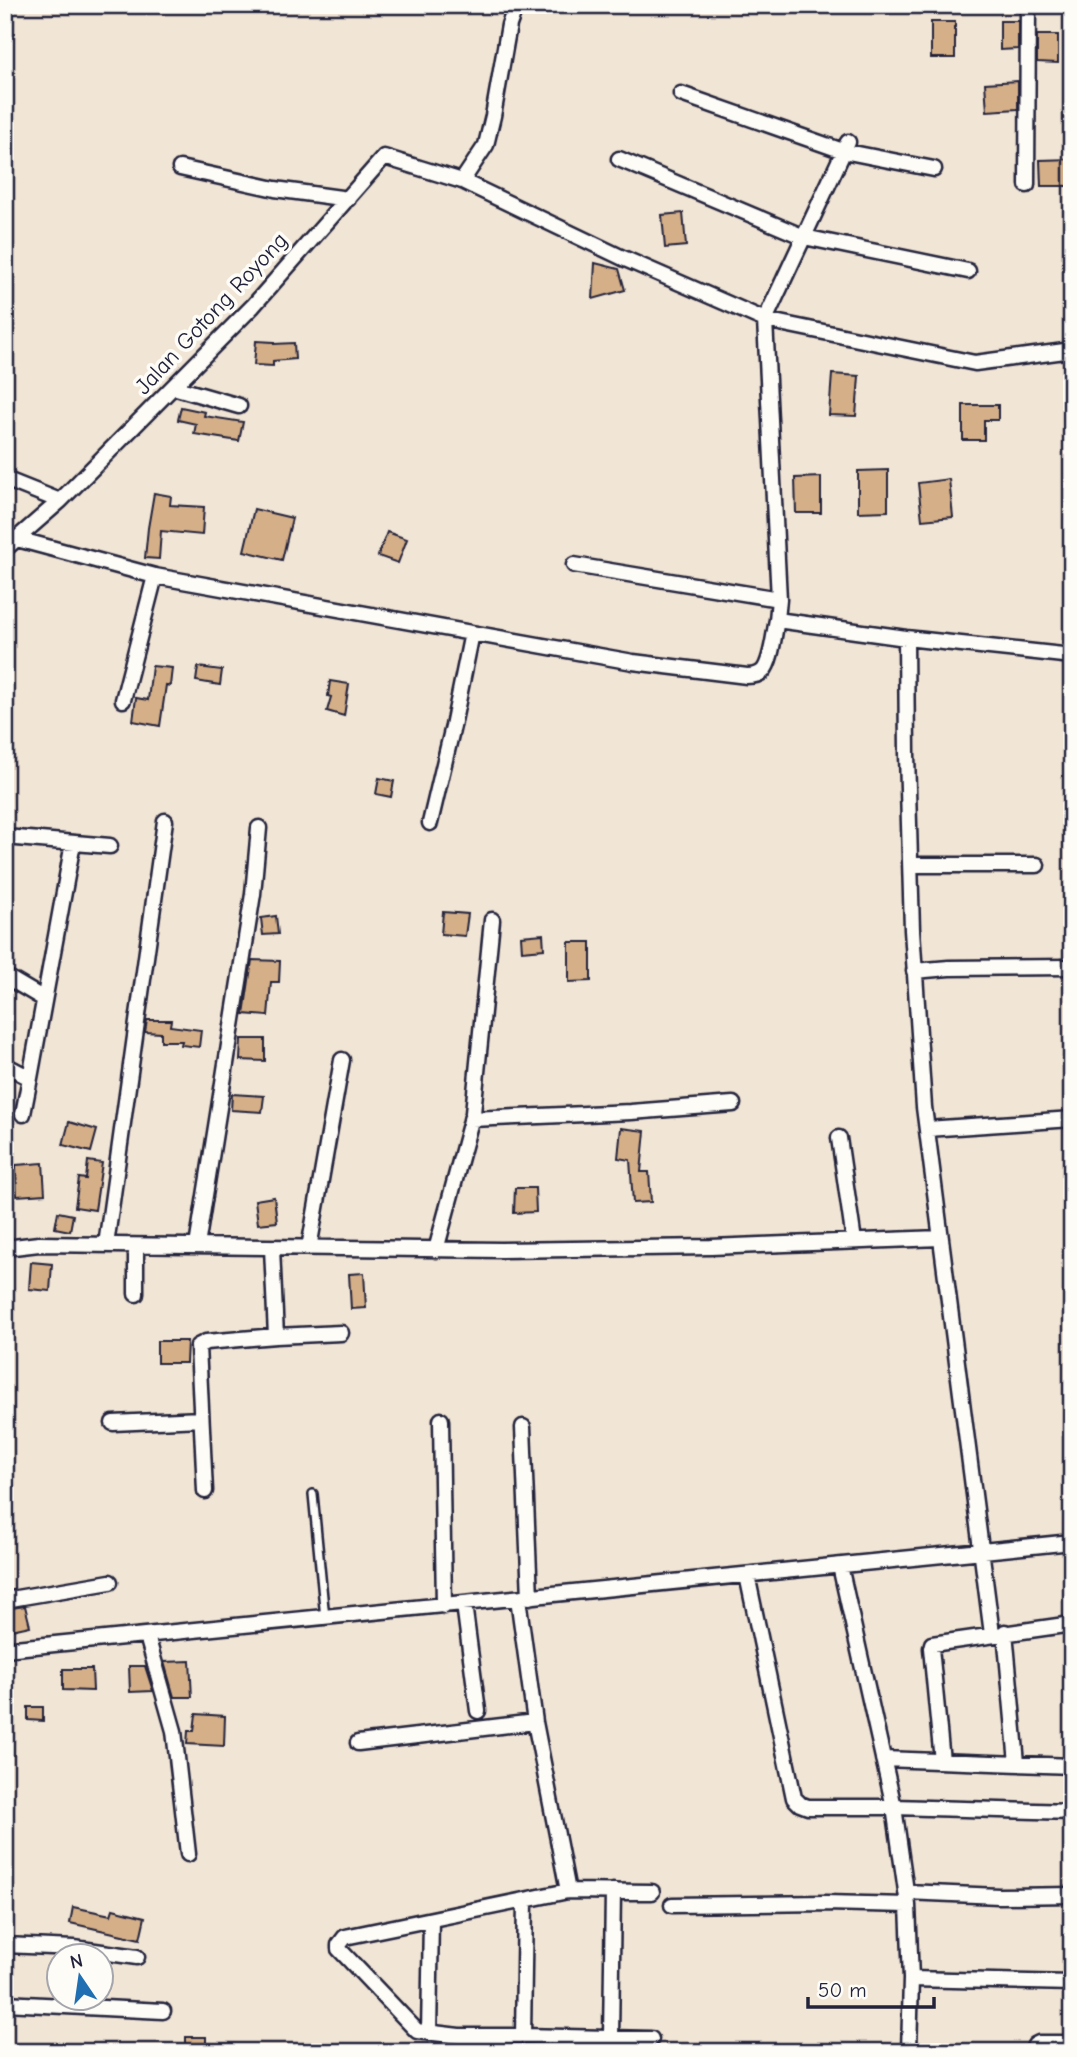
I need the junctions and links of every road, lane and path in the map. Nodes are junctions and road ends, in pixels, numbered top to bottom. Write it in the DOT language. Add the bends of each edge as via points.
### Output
graph roads {
  1 [pos="516,5"];
  2 [pos="1028,5"];
  3 [pos="681,94"];
  4 [pos="846,146"];
  5 [pos="619,159"];
  6 [pos="180,168"];
  7 [pos="934,169"];
  8 [pos="462,181"];
  9 [pos="1027,185"];
  10 [pos="348,199"];
  11 [pos="804,237"];
  12 [pos="968,271"];
  13 [pos="765,320"];
  14 [pos="1072,350"];
  15 [pos="173,387"];
  16 [pos="239,406"];
  17 [pos="5,479"];
  18 [pos="60,501"];
  19 [pos="17,538"];
  20 [pos="5,549"];
  21 [pos="573,565"];
  22 [pos="155,576"];
  23 [pos="779,599"];
  24 [pos="777,620"];
  25 [pos="472,633"];
  26 [pos="906,638"];
  27 [pos="1072,656"];
  28 [pos="123,700"];
  29 [pos="165,821"];
  30 [pos="430,823"];
  31 [pos="259,828"];
  32 [pos="5,837"];
  33 [pos="73,843"];
  34 [pos="110,846"];
  35 [pos="1037,865"];
  36 [pos="911,866"];
  37 [pos="492,920"];
  38 [pos="1072,967"];
  39 [pos="914,971"];
  40 [pos="5,976"];
  41 [pos="44,999"];
  42 [pos="342,1060"];
  43 [pos="5,1065"];
  44 [pos="30,1078"];
  45 [pos="733,1104"];
  46 [pos="23,1114"];
  47 [pos="471,1119"];
  48 [pos="1072,1119"];
  49 [pos="927,1129"];
  50 [pos="839,1138"];
  51 [pos="940,1238"];
  52 [pos="854,1241"];
  53 [pos="106,1245"];
  54 [pos="135,1246"];
  55 [pos="197,1246"];
  56 [pos="5,1248"];
  57 [pos="272,1248"];
  58 [pos="309,1248"];
  59 [pos="436,1250"];
  60 [pos="136,1294"];
  61 [pos="341,1333"];
  62 [pos="276,1336"];
  63 [pos="201,1419"];
  64 [pos="441,1420"];
  65 [pos="113,1423"];
  66 [pos="523,1427"];
  67 [pos="205,1492"];
  68 [pos="313,1494"];
  69 [pos="1072,1542"];
  70 [pos="982,1551"];
  71 [pos="840,1566"];
  72 [pos="747,1575"];
  73 [pos="110,1581"];
  74 [pos="524,1598"];
  75 [pos="5,1600"];
  76 [pos="464,1604"];
  77 [pos="444,1606"];
  78 [pos="325,1618"];
  79 [pos="1072,1624"];
  80 [pos="998,1633"];
  81 [pos="148,1636"];
  82 [pos="5,1650"];
  83 [pos="478,1711"];
  84 [pos="536,1722"];
  85 [pos="358,1743"];
  86 [pos="883,1759"];
  87 [pos="942,1761"];
  88 [pos="1017,1763"];
  89 [pos="1072,1766"];
  90 [pos="894,1807"];
  91 [pos="1072,1812"];
  92 [pos="188,1854"];
  93 [pos="568,1891"];
  94 [pos="613,1891"];
  95 [pos="652,1892"];
  96 [pos="1072,1895"];
  97 [pos="907,1899"];
  98 [pos="525,1900"];
  99 [pos="672,1905"];
  100 [pos="431,1920"];
  101 [pos="5,1945"];
  102 [pos="137,1957"];
  103 [pos="911,1979"];
  104 [pos="1072,1983"];
  105 [pos="5,2003"];
  106 [pos="163,2011"];
  107 [pos="429,2033"];
  108 [pos="523,2036"];
  109 [pos="611,2038"];
  110 [pos="651,2039"];
  111 [pos="1072,2043"];
  112 [pos="909,2052"];
  113 [pos="1032,2052"];
  1 -- 8 [label="street" via="486,145"];
  2 -- 9 [label="street"];
  3 -- 4 [label="street"];
  4 -- 7 [label="street"];
  4 -- 11 [label="street"];
  5 -- 11 [label="street"];
  6 -- 10 [label="street" via="275,190"];
  8 -- 10 [label="street, Jalan Gotong Royong" via="384,157"];
  8 -- 13 [label="street"];
  10 -- 15 [label="street, Jalan Gotong Royong"];
  11 -- 12 [label="street"];
  11 -- 13 [label="street"];
  13 -- 14 [label="street" via="975,363"];
  13 -- 23 [label="street"];
  15 -- 16 [label="street"];
  15 -- 18 [label="street, Jalan Gotong Royong"];
  17 -- 18 [label="street"];
  18 -- 19 [label="street, Jalan Gotong Royong"];
  19 -- 20 [label="street, Jalan Gotong Royong"];
  19 -- 22 [label="street"];
  21 -- 23 [label="street"];
  22 -- 25 [label="street"];
  22 -- 28 [label="street"];
  23 -- 24 [label="street"];
  24 -- 25 [label="street" via="768,663 756,676 634,662"];
  24 -- 26 [label="street"];
  25 -- 30 [label="street"];
  26 -- 27 [label="street"];
  26 -- 36 [label="street"];
  29 -- 53 [label="street"];
  31 -- 55 [label="street" via="253,894"];
  32 -- 33 [label="street"];
  33 -- 34 [label="street"];
  33 -- 41 [label="street"];
  35 -- 36 [label="street"];
  36 -- 39 [label="street"];
  37 -- 47 [label="street"];
  38 -- 39 [label="street"];
  39 -- 49 [label="street"];
  40 -- 41 [label="street"];
  41 -- 44 [label="street"];
  42 -- 58 [label="street"];
  43 -- 44 [label="street"];
  44 -- 46 [label="street"];
  45 -- 47 [label="street"];
  47 -- 59 [label="street"];
  48 -- 49 [label="street"];
  49 -- 51 [label="street"];
  50 -- 52 [label="street"];
  51 -- 52 [label="street"];
  51 -- 70 [label="street"];
  52 -- 59 [label="street"];
  53 -- 54 [label="street"];
  53 -- 56 [label="street"];
  54 -- 55 [label="street"];
  54 -- 60 [label="street"];
  55 -- 57 [label="street"];
  57 -- 58 [label="street"];
  57 -- 62 [label="street"];
  58 -- 59 [label="street"];
  61 -- 62 [label="street"];
  62 -- 63 [label="street" via="198,1346"];
  63 -- 65 [label="street"];
  63 -- 67 [label="street"];
  64 -- 77 [label="street"];
  66 -- 74 [label="street"];
  68 -- 78 [label="lane"];
  69 -- 70 [label="street"];
  70 -- 71 [label="street"];
  70 -- 80 [label="street"];
  71 -- 72 [label="street"];
  71 -- 86 [label="street"];
  72 -- 74 [label="street"];
  72 -- 90 [label="street" via="794,1798 808,1807"];
  73 -- 75 [label="street"];
  74 -- 76 [label="street"];
  74 -- 84 [label="street"];
  76 -- 77 [label="street"];
  76 -- 83 [label="street"];
  77 -- 78 [label="street"];
  78 -- 81 [label="street"];
  79 -- 80 [label="street"];
  80 -- 87 [label="street" via="936,1642 930,1648"];
  80 -- 88 [label="street"];
  81 -- 82 [label="street"];
  81 -- 92 [label="street" via="174,1731"];
  84 -- 85 [label="street"];
  84 -- 93 [label="street"];
  86 -- 87 [label="street"];
  86 -- 90 [label="street"];
  87 -- 88 [label="street"];
  88 -- 89 [label="street"];
  90 -- 91 [label="street"];
  90 -- 97 [label="street"];
  93 -- 94 [label="street"];
  93 -- 98 [label="street"];
  94 -- 95 [label="street"];
  94 -- 109 [label="street"];
  96 -- 97 [label="street"];
  97 -- 99 [label="street"];
  97 -- 103 [label="street"];
  98 -- 100 [label="street"];
  98 -- 108 [label="street"];
  100 -- 107 [label="street"];
  100 -- 107 [label="street" via="345,1937 339,1945 412,2028"];
  101 -- 102 [label="street"];
  103 -- 104 [label="street"];
  103 -- 112 [label="street"];
  105 -- 106 [label="street"];
  107 -- 108 [label="street"];
  108 -- 109 [label="street"];
  109 -- 110 [label="street"];
  111 -- 113 [label="street" via="1039,2043"];
}
